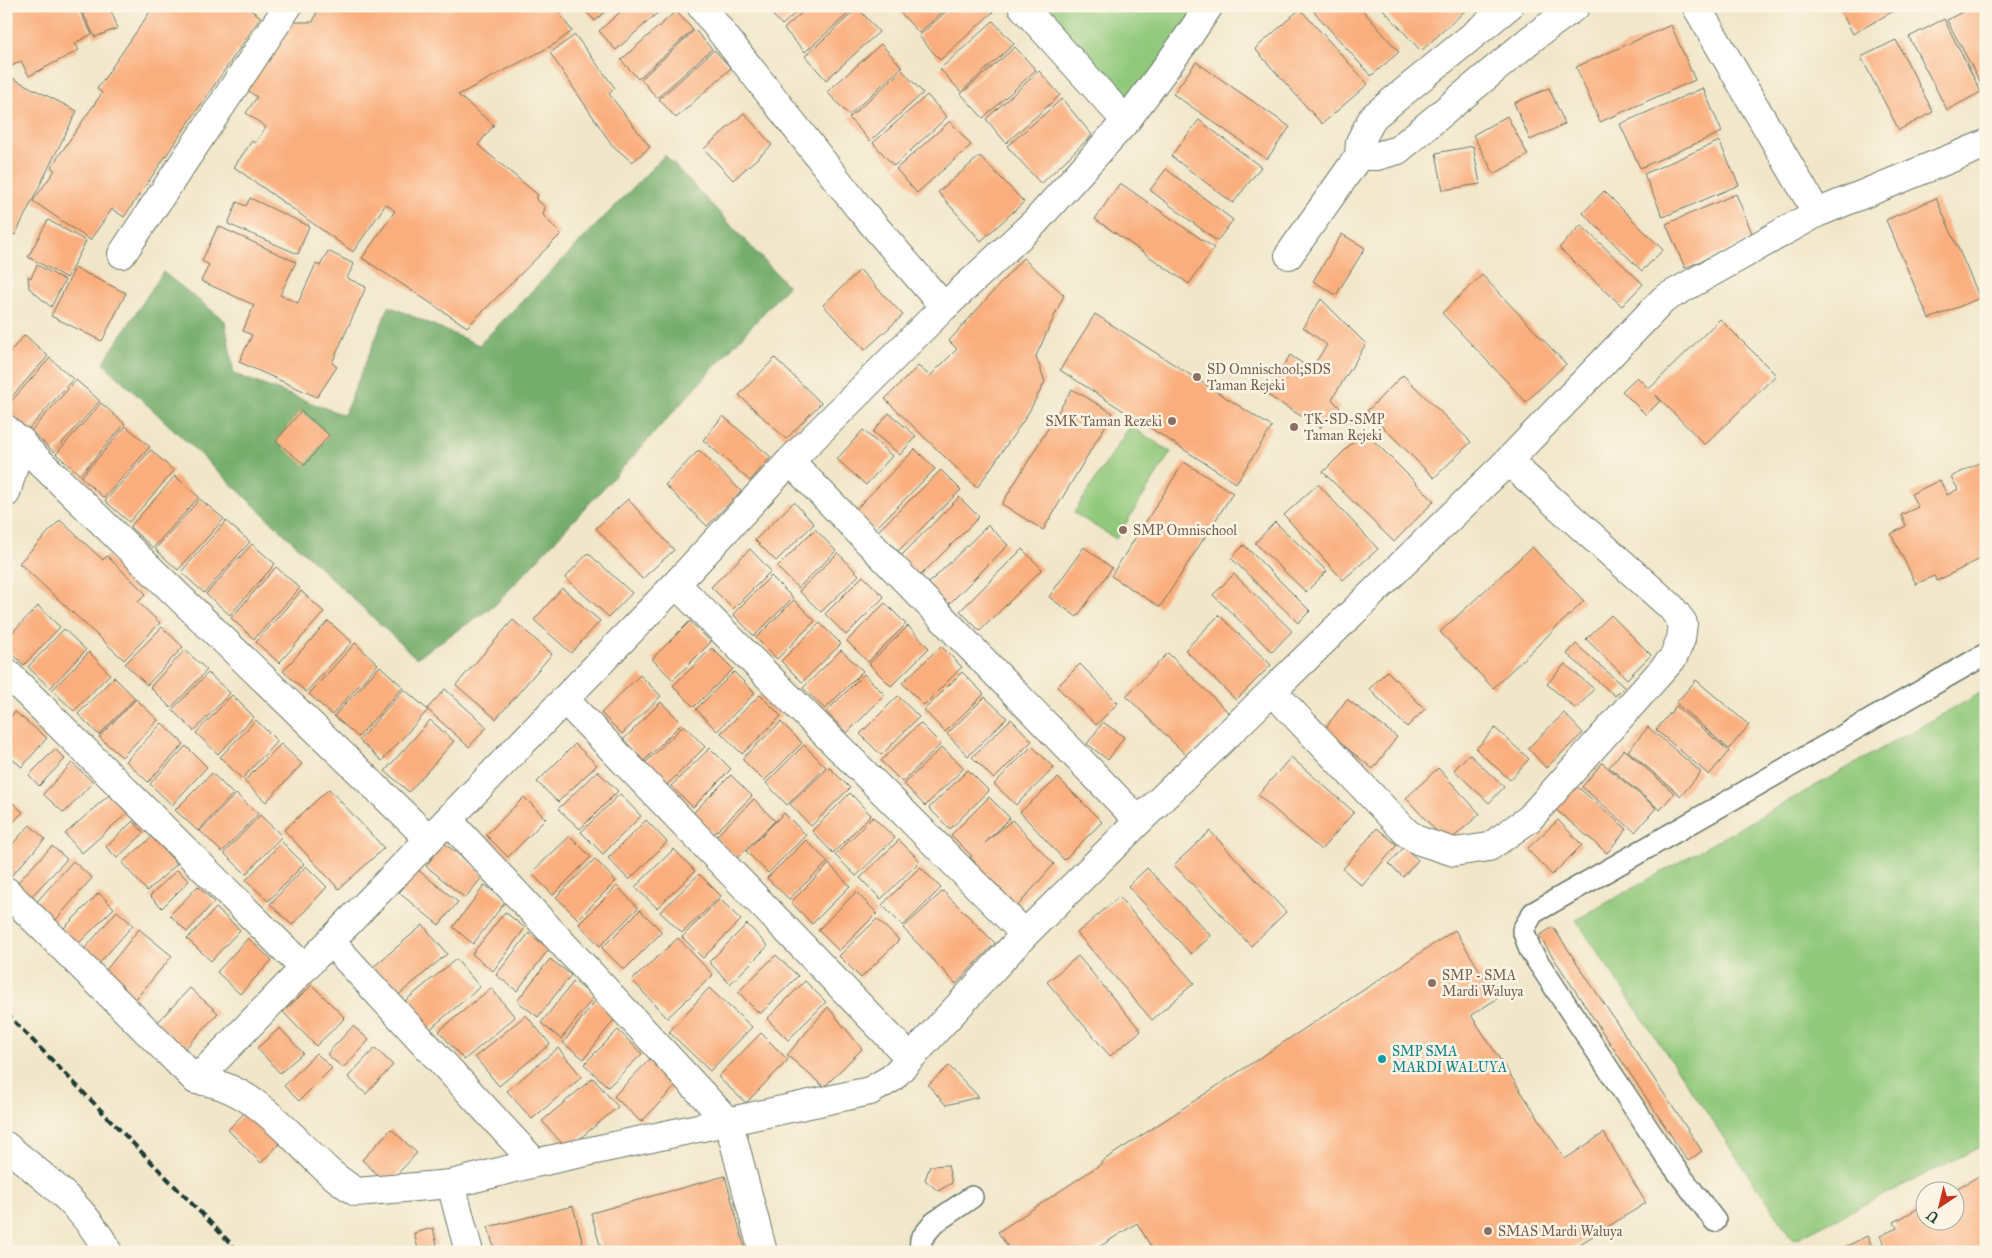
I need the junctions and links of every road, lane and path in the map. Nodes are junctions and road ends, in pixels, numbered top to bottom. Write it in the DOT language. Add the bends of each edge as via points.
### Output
graph roads {
  1 [pos="288,6"];
  2 [pos="700,6"];
  3 [pos="1022,6"];
  4 [pos="1209,6"];
  5 [pos="1509,6"];
  6 [pos="1576,6"];
  7 [pos="1696,6"];
  8 [pos="1126,121"];
  9 [pos="1986,144"];
  10 [pos="1359,156"];
  11 [pos="1817,213"];
  12 [pos="122,254"];
  13 [pos="1289,255"];
  14 [pos="944,307"];
  15 [pos="13,435"];
  16 [pos="790,461"];
  17 [pos="1508,461"];
  18 [pos="6,494"];
  19 [pos="676,584"];
  20 [pos="1986,654"];
  21 [pos="6,672"];
  22 [pos="1272,691"];
  23 [pos="565,700"];
  24 [pos="448,820"];
  25 [pos="1139,820"];
  26 [pos="429,839"];
  27 [pos="6,891"];
  28 [pos="1025,934"];
  29 [pos="330,941"];
  30 [pos="304,968"];
  31 [pos="910,1058"];
  32 [pos="196,1080"];
  33 [pos="729,1123"];
  34 [pos="6,1146"];
  35 [pos="534,1163"];
  36 [pos="451,1184"];
  37 [pos="972,1197"];
  38 [pos="1715,1221"];
  39 [pos="108,1252"];
  40 [pos="469,1252"];
  41 [pos="763,1252"];
  42 [pos="920,1252"];
  1 -- 12 [label="street"];
  2 -- 14 [label="street" via="859,208"];
  3 -- 8 [label="street"];
  4 -- 8 [label="street"];
  5 -- 10 [label="street" via="1373,116 1360,142"];
  6 -- 10 [label="street" via="1531,39 1398,150 1377,156"];
  7 -- 11 [label="street"];
  8 -- 14 [label="street" via="1035,222"];
  9 -- 11 [label="street"];
  10 -- 13 [label="street"];
  11 -- 17 [label="street" via="1664,299"];
  14 -- 16 [label="street"];
  15 -- 18 [label="street"];
  15 -- 26 [label="street"];
  16 -- 19 [label="street"];
  16 -- 25 [label="street"];
  17 -- 22 [label="street"];
  17 -- 22 [label="street" via="1671,607 1683,623 1673,658 1529,819 1490,847 1454,852 1420,841 1406,833"];
  19 -- 23 [label="street"];
  19 -- 28 [label="street"];
  20 -- 38 [label="lane" via="1533,913 1523,930 1530,950 1668,1159"];
  21 -- 30 [label="street"];
  22 -- 25 [label="street"];
  23 -- 24 [label="street"];
  23 -- 31 [label="street"];
  24 -- 26 [label="street"];
  24 -- 33 [label="street"];
  25 -- 28 [label="street"];
  26 -- 29 [label="street"];
  27 -- 32 [label="street"];
  28 -- 31 [label="street"];
  29 -- 30 [label="street"];
  29 -- 35 [label="street"];
  30 -- 32 [label="street"];
  31 -- 33 [label="street" via="892,1078 870,1091"];
  32 -- 36 [label="street" via="227,1086 264,1110 329,1172 356,1192"];
  33 -- 35 [label="street"];
  33 -- 41 [label="street"];
  34 -- 39 [label="street" via="71,1201 101,1236"];
  35 -- 36 [label="street"];
  36 -- 40 [label="street"];
  37 -- 42 [label="lane" via="934,1223 920,1239"];
}
